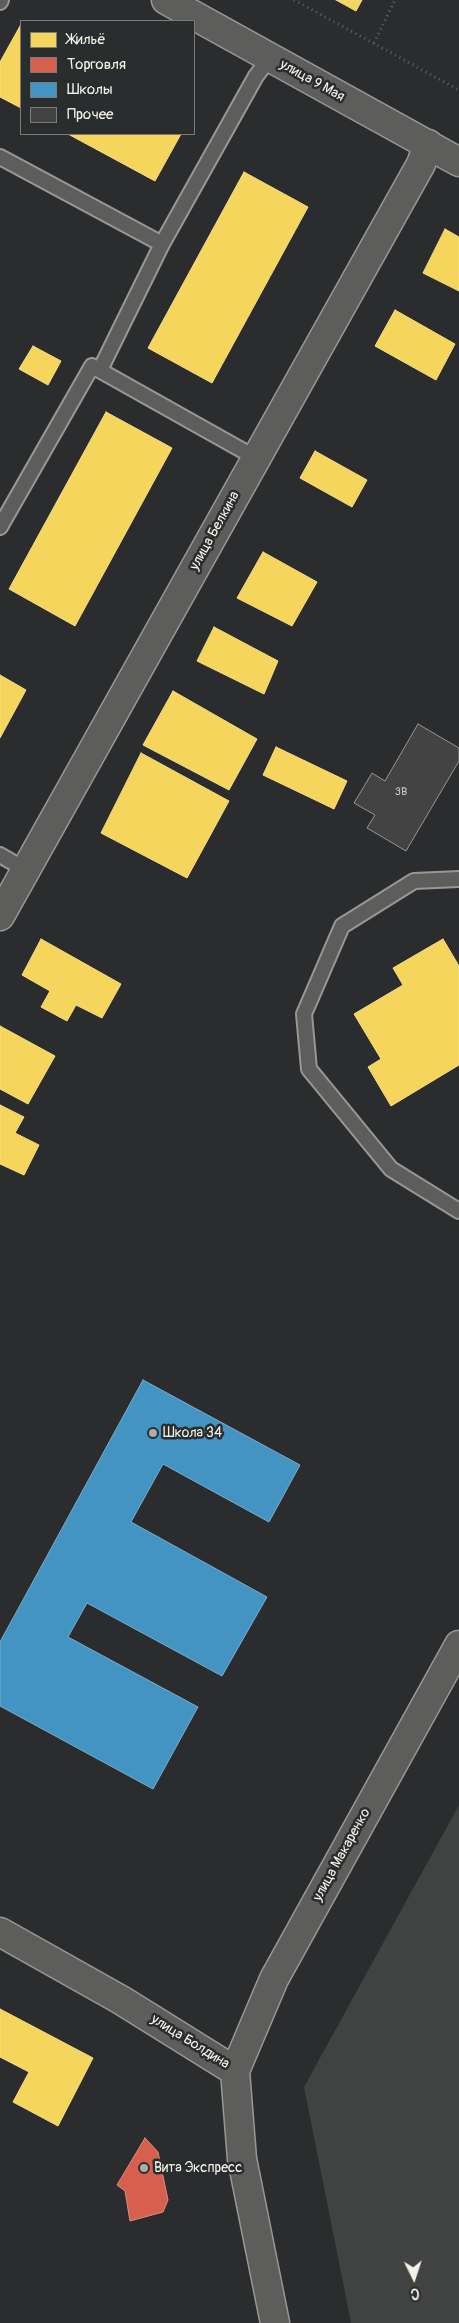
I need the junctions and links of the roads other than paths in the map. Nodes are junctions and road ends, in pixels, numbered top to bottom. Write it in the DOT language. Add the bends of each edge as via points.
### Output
graph roads {
  1 [pos="166,0"];
  2 [pos="270,58"];
  3 [pos="428,144"];
  4 [pos="0,157"];
  5 [pos="459,162"];
  6 [pos="162,244"];
  7 [pos="100,370"];
  8 [pos="256,458"];
  9 [pos="0,527"];
  10 [pos="0,855"];
  11 [pos="26,870"];
  12 [pos="459,879"];
  13 [pos="0,916"];
  14 [pos="459,1211"];
  15 [pos="458,1650"];
  16 [pos="0,1932"];
  17 [pos="235,2071"];
  18 [pos="275,2323"];
  1 -- 2 [label="main road, улица 9 Мая"];
  2 -- 3 [label="main road, улица 9 Мая"];
  2 -- 6 [label="lane" via="256,76"];
  3 -- 5 [label="main road, улица 9 Мая"];
  3 -- 8 [label="main road, улица Белкина" via="421,164"];
  4 -- 6 [label="lane"];
  6 -- 7 [label="lane"];
  7 -- 8 [label="lane"];
  7 -- 9 [label="lane" via="92,366"];
  8 -- 11 [label="main road, улица Белкина"];
  10 -- 11 [label="lane"];
  11 -- 13 [label="main road, улица Белкина"];
  12 -- 14 [label="lane" via="414,881 342,926 304,1014 309,1069 391,1169"];
  15 -- 17 [label="main road, улица Макаренко" via="274,1978"];
  16 -- 17 [label="main road, улица Болдина" via="121,2000"];
  17 -- 18 [label="main road, улица Болдина" via="242,2160"];
}
